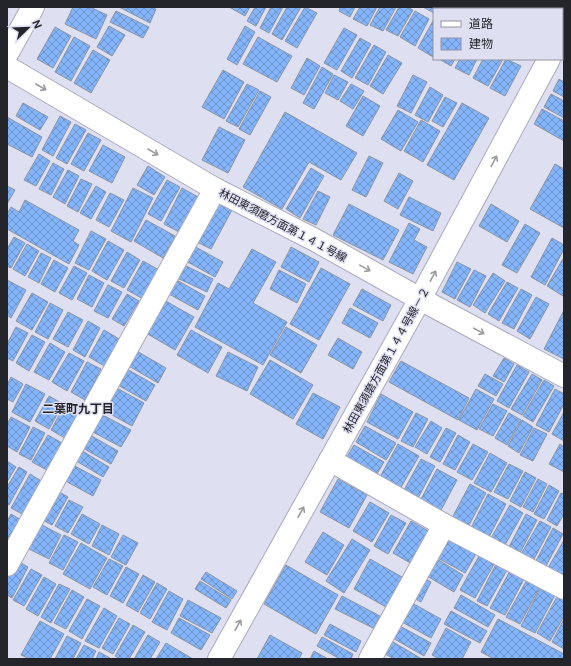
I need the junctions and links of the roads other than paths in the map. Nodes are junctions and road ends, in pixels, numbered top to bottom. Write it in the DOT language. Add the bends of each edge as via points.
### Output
graph roads {
  1 [pos="33,7"];
  2 [pos="7,54"];
  3 [pos="548,60"];
  4 [pos="7,67"];
  5 [pos="215,189"];
  6 [pos="420,299"];
  7 [pos="564,376"];
  8 [pos="330,460"];
  9 [pos="444,525"];
  10 [pos="7,565"];
  11 [pos="564,588"];
  12 [pos="219,659"];
  13 [pos="370,659"];
  1 -- 2 [label="street"];
  6 -- 3 [label="street, 林田東須磨方面第１４４号線－２, one-way"];
  4 -- 5 [label="street, 林田東須磨方面第１４１号線, one-way"];
  5 -- 6 [label="street, 林田東須磨方面第１４１号線, one-way" via="315,240"];
  5 -- 10 [label="street"];
  6 -- 7 [label="street, 林田東須磨方面第１４１号線, one-way"];
  6 -- 8 [label="street, 林田東須磨方面第１４４号線－２"];
  8 -- 9 [label="street"];
  12 -- 8 [label="street, 林田東須磨方面第１４４号線－２, one-way"];
  9 -- 11 [label="street"];
  9 -- 13 [label="street"];
}
